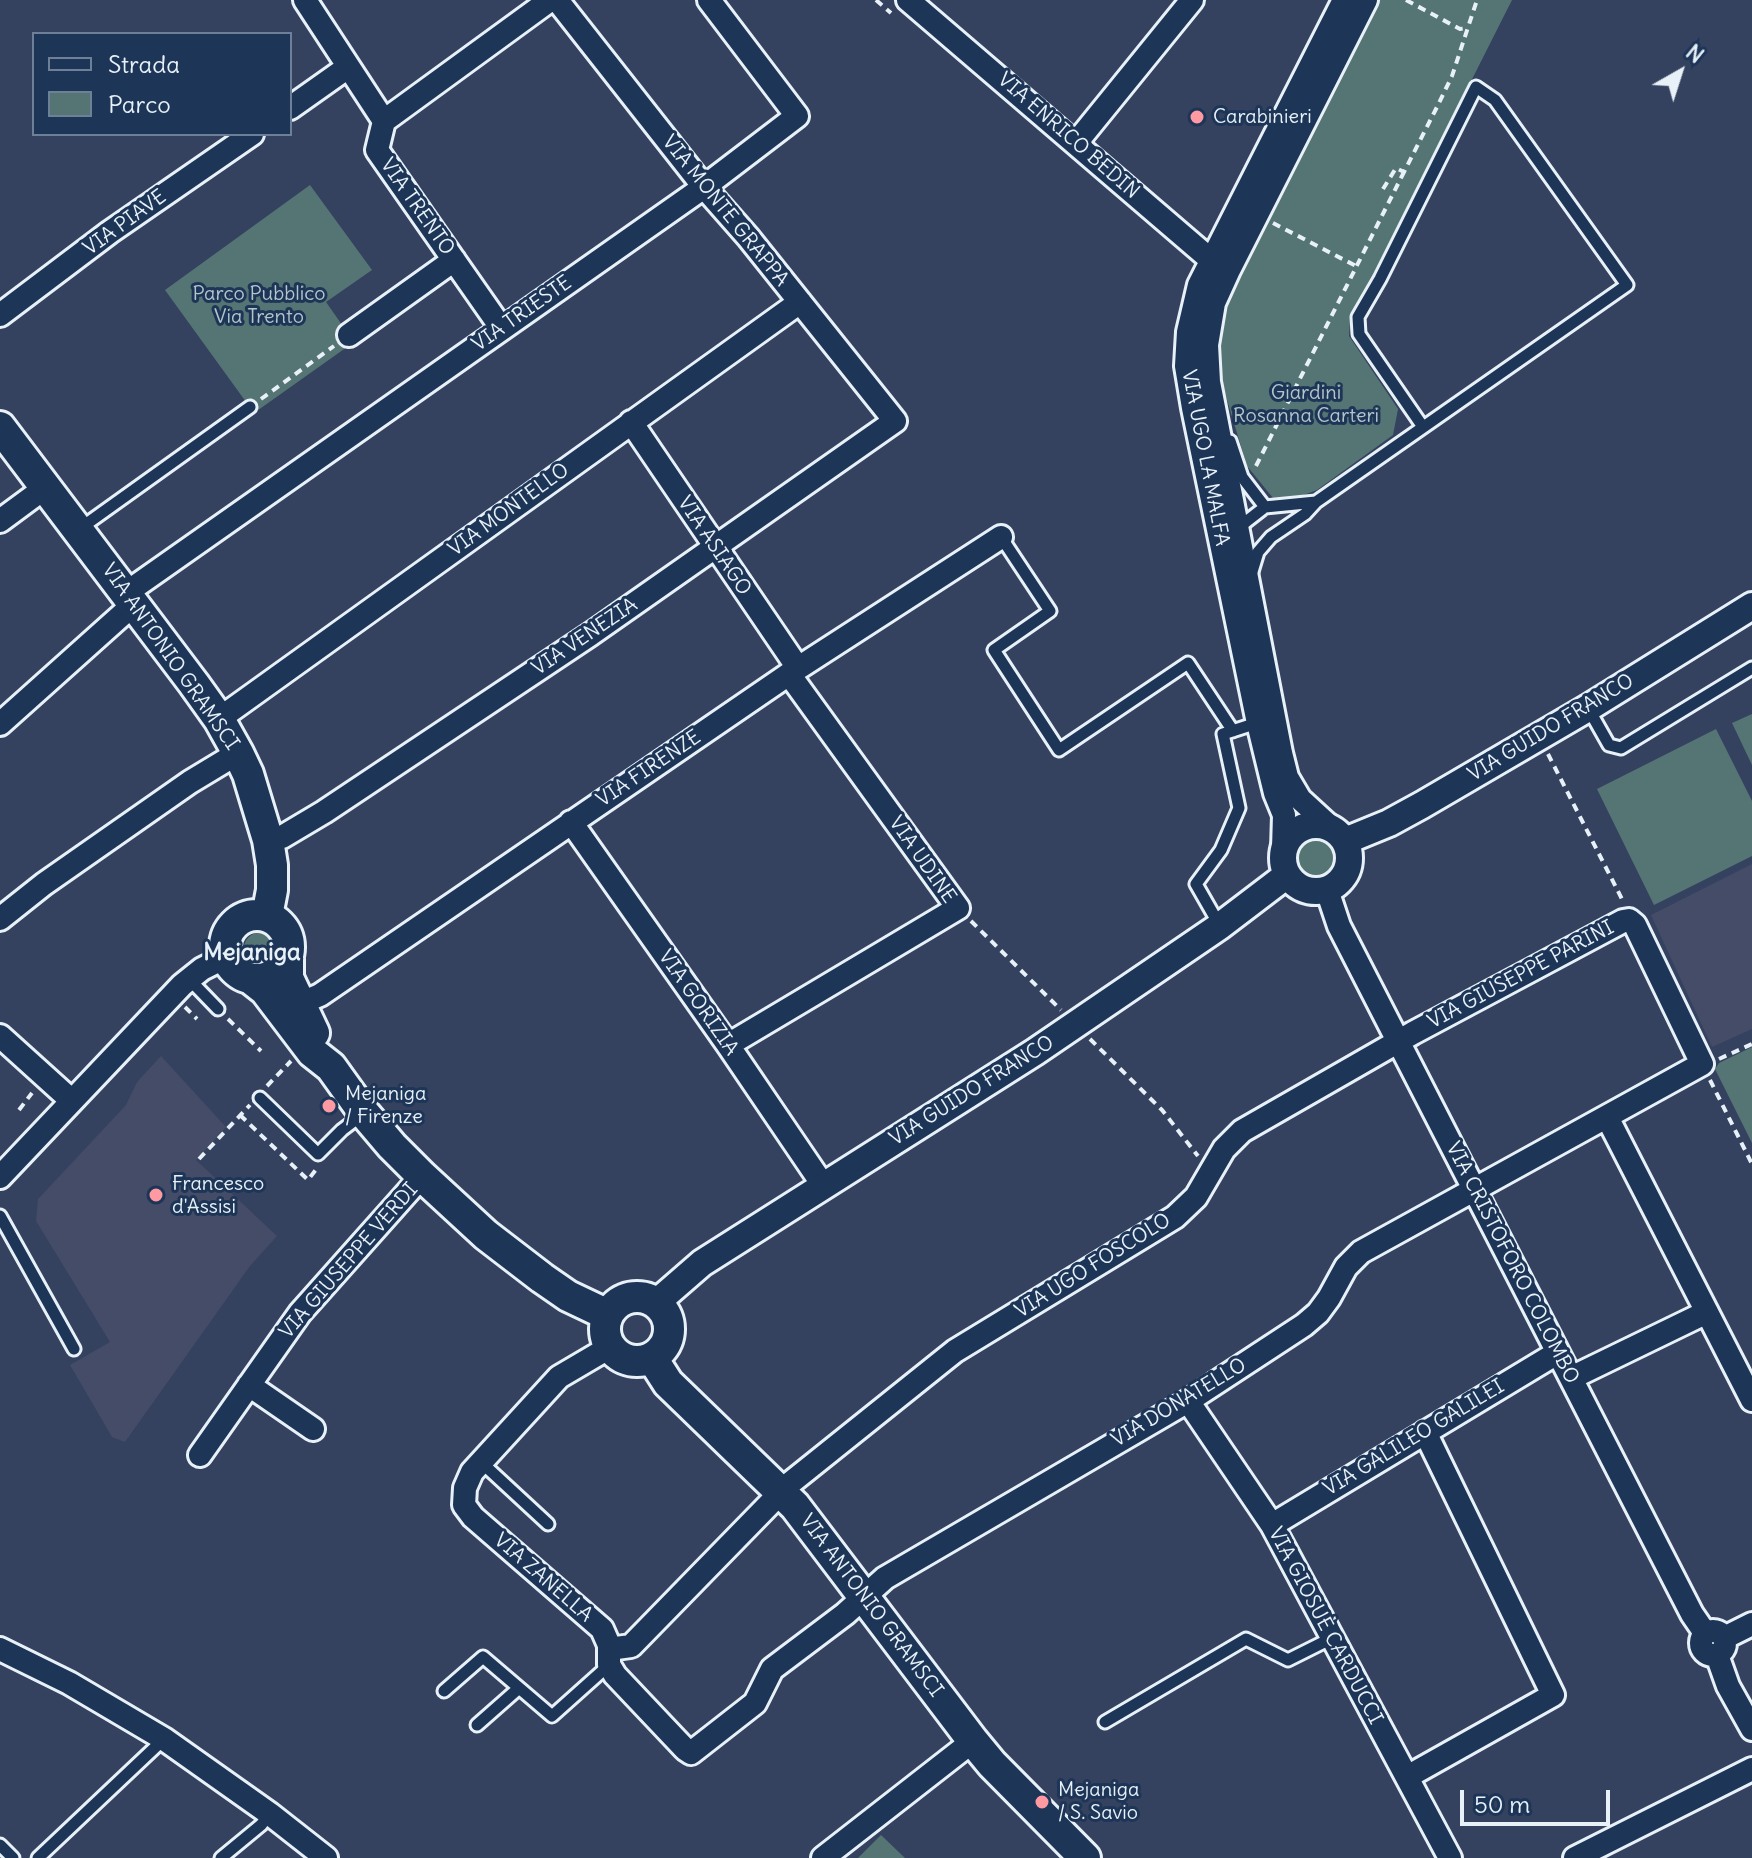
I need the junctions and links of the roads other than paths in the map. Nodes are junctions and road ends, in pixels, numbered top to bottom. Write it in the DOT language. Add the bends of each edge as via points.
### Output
graph roads {
  1 [pos="305,0"];
  2 [pos="550,0"];
  3 [pos="557,0"];
  4 [pos="709,0"];
  5 [pos="908,0"];
  6 [pos="1192,0"];
  7 [pos="1344,0"];
  8 [pos="1366,0"];
  9 [pos="348,67"];
  10 [pos="292,107"];
  11 [pos="384,121"];
  12 [pos="249,136"];
  13 [pos="1076,143"];
  14 [pos="704,187"];
  15 [pos="454,260"];
  16 [pos="1220,265"];
  17 [pos="800,302"];
  18 [pos="0,315"];
  19 [pos="502,329"];
  20 [pos="349,335"];
  21 [pos="250,407"];
  22 [pos="1214,409"];
  23 [pos="895,421"];
  24 [pos="631,422"];
  25 [pos="0,427"];
  26 [pos="1423,427"];
  27 [pos="46,487"];
  28 [pos="1316,502"];
  29 [pos="1265,507"];
  30 [pos="4,512"];
  31 [pos="1238,528"];
  32 [pos="78,530"];
  33 [pos="1001,537"];
  34 [pos="1221,544"];
  35 [pos="716,548"];
  36 [pos="1249,583"];
  37 [pos="130,599"];
  38 [pos="1752,606"];
  39 [pos="1752,668"];
  40 [pos="794,671"];
  41 [pos="1588,708"];
  42 [pos="219,719"];
  43 [pos="1266,721"];
  44 [pos="0,724"];
  45 [pos="1233,731"];
  46 [pos="238,753"];
  47 [pos="571,822"];
  48 [pos="1340,836"];
  49 [pos="268,840"];
  50 [pos="1285,862"];
  51 [pos="1327,890"];
  52 [pos="267,916"];
  53 [pos="0,919"];
  54 [pos="1220,926"];
  55 [pos="226,957"];
  56 [pos="288,959"];
  57 [pos="189,979"];
  58 [pos="251,979"];
  59 [pos="299,1004"];
  60 [pos="218,1009"];
  61 [pos="0,1036"];
  62 [pos="1398,1042"];
  63 [pos="728,1045"];
  64 [pos="1702,1064"];
  65 [pos="331,1067"];
  66 [pos="257,1098"];
  67 [pos="72,1101"];
  68 [pos="364,1113"];
  69 [pos="1607,1117"];
  70 [pos="422,1176"];
  71 [pos="0,1177"];
  72 [pos="823,1185"];
  73 [pos="1474,1190"];
  74 [pos="2,1223"];
  75 [pos="656,1303"];
  76 [pos="1707,1312"];
  77 [pos="608,1315"];
  78 [pos="610,1347"];
  79 [pos="74,1349"];
  80 [pos="1557,1353"];
  81 [pos="652,1358"];
  82 [pos="1571,1378"];
  83 [pos="249,1385"];
  84 [pos="1752,1400"];
  85 [pos="1188,1401"];
  86 [pos="313,1429"];
  87 [pos="1425,1432"];
  88 [pos="200,1455"];
  89 [pos="481,1462"];
  90 [pos="781,1491"];
  91 [pos="548,1524"];
  92 [pos="1272,1525"];
  93 [pos="865,1596"];
  94 [pos="1752,1624"];
  95 [pos="1332,1638"];
  96 [pos="1715,1642"];
  97 [pos="0,1649"];
  98 [pos="609,1657"];
  99 [pos="519,1688"];
  100 [pos="444,1691"];
  101 [pos="1105,1722"];
  102 [pos="477,1725"];
  103 [pos="1752,1729"];
  104 [pos="164,1739"];
  105 [pos="973,1741"];
  106 [pos="1752,1769"];
  107 [pos="1407,1777"];
  108 [pos="270,1814"];
  109 [pos="0,1845"];
  110 [pos="1078,1856"];
  111 [pos="13,1858"];
  112 [pos="38,1858"];
  113 [pos="221,1858"];
  114 [pos="326,1858"];
  115 [pos="823,1858"];
  116 [pos="1450,1858"];
  117 [pos="1575,1858"];
  1 -- 9 [label="street"];
  2 -- 11 [label="street"];
  3 -- 14 [label="street, VIA MONTE GRAPPA"];
  4 -- 14 [label="street, VIA TRIESTE" via="797,116"];
  5 -- 13 [label="street, VIA ENRICO BEDIN"];
  6 -- 13 [label="street"];
  7 -- 16 [label="street, VIA UGO LA MALFA"];
  8 -- 16 [label="street, VIA UGO LA MALFA" via="1257,216"];
  9 -- 10 [label="street"];
  9 -- 11 [label="street"];
  11 -- 15 [label="street, VIA TRENTO" via="377,150"];
  12 -- 18 [label="street, VIA PIAVE"];
  13 -- 16 [label="street, VIA ENRICO BEDIN"];
  14 -- 17 [label="street, VIA MONTE GRAPPA"];
  14 -- 19 [label="street, VIA TRIESTE"];
  15 -- 19 [label="street, VIA TRENTO"];
  15 -- 20 [label="street"];
  16 -- 22 [label="street, VIA UGO LA MALFA" via="1208,334"];
  16 -- 34 [label="street, VIA UGO LA MALFA" via="1199,285 1186,366"];
  17 -- 23 [label="street, VIA MONTE GRAPPA"];
  17 -- 24 [label="street, VIA MONTELLO"];
  19 -- 37 [label="street, VIA TRIESTE"];
  21 -- 32 [label="lane"];
  22 -- 29 [label="lane" via="1226,425 1242,477"];
  22 -- 31 [label="street, VIA UGO LA MALFA"];
  23 -- 35 [label="street, VIA VENEZIA"];
  24 -- 35 [label="street, VIA ASIAGO"];
  24 -- 42 [label="street, VIA MONTELLO"];
  25 -- 27 [label="main road, VIA ANTONIO GRAMSCI"];
  26 -- 26 [label="lane" via="1627,285 1495,100 1476,87 1358,317 1359,334"];
  26 -- 28 [label="lane"];
  27 -- 30 [label="street"];
  27 -- 32 [label="main road, VIA ANTONIO GRAMSCI"];
  28 -- 29 [label="lane"];
  28 -- 36 [label="lane" via="1258,552"];
  29 -- 31 [label="lane"];
  31 -- 34 [label="street"];
  31 -- 36 [label="street, VIA UGO LA MALFA"];
  32 -- 37 [label="main road, VIA ANTONIO GRAMSCI"];
  33 -- 40 [label="street, VIA FIRENZE"];
  33 -- 45 [label="lane" via="1050,611 994,650 1059,750 1188,663"];
  34 -- 43 [label="street, VIA UGO LA MALFA"];
  35 -- 40 [label="street, VIA ASIAGO"];
  35 -- 49 [label="street, VIA VENEZIA" via="324,812"];
  36 -- 43 [label="street, VIA UGO LA MALFA"];
  37 -- 42 [label="main road, VIA ANTONIO GRAMSCI"];
  37 -- 44 [label="street, VIA TRIESTE"];
  38 -- 41 [label="street, VIA GUIDO FRANCO"];
  39 -- 41 [label="lane" via="1621,748 1609,745"];
  40 -- 47 [label="street, VIA FIRENZE"];
  40 -- 63 [label="street, VIA UDINE" via="958,908"];
  41 -- 48 [label="street, VIA GUIDO FRANCO" via="1400,817"];
  42 -- 46 [label="main road, VIA ANTONIO GRAMSCI"];
  43 -- 45 [label="lane"];
  43 -- 48 [label="street, VIA UGO LA MALFA" via="1300,799"];
  43 -- 50 [label="street, VIA UGO LA MALFA" via="1275,793 1284,815"];
  45 -- 54 [label="lane" via="1223,734 1239,808 1221,850 1196,884"];
  46 -- 49 [label="main road, VIA ANTONIO GRAMSCI"];
  46 -- 53 [label="street" via="56,875"];
  47 -- 59 [label="street, VIA FIRENZE" via="320,995"];
  47 -- 63 [label="street, VIA GORIZIA"];
  48 -- 50 [label="street, VIA GUIDO FRANCO" via="1316,824 1305,826 1288,839"];
  48 -- 51 [label="street" via="1349,850 1348,870"];
  49 -- 52 [label="main road, VIA ANTONIO GRAMSCI" via="272,890"];
  50 -- 51 [label="street" via="1304,890"];
  50 -- 54 [label="street, VIA GUIDO FRANCO"];
  51 -- 62 [label="street, VIA CRISTOFORO COLOMBO" via="1339,926"];
  52 -- 55 [label="main road" via="238,920 226,937"];
  52 -- 56 [label="main road" via="287,933"];
  54 -- 72 [label="street, VIA GUIDO FRANCO" via="1035,1052"];
  55 -- 57 [label="street"];
  55 -- 58 [label="main road"];
  56 -- 58 [label="main road" via="277,973"];
  56 -- 59 [label="main road" via="288,978"];
  57 -- 60 [label="lane"];
  57 -- 67 [label="street"];
  58 -- 65 [label="main road"];
  59 -- 65 [label="main road"];
  61 -- 67 [label="street"];
  62 -- 64 [label="street, VIA GIUSEPPE PARINI" via="1629,920"];
  62 -- 73 [label="street, VIA CRISTOFORO COLOMBO"];
  62 -- 90 [label="street, VIA UGO FOSCOLO" via="1242,1131 1224,1149 1196,1197 1175,1217 955,1351"];
  63 -- 72 [label="street, VIA GORIZIA"];
  64 -- 69 [label="street, VIA DONATELLO"];
  65 -- 68 [label="main road"];
  66 -- 68 [label="lane" via="318,1154"];
  67 -- 71 [label="street"];
  68 -- 70 [label="main road"];
  69 -- 73 [label="street, VIA DONATELLO"];
  69 -- 76 [label="street"];
  70 -- 77 [label="main road" via="542,1278"];
  70 -- 83 [label="street, VIA GIUSEPPE VERDI" via="300,1313"];
  72 -- 75 [label="street, VIA GUIDO FRANCO" via="702,1263"];
  73 -- 80 [label="street, VIA CRISTOFORO COLOMBO"];
  73 -- 85 [label="street, VIA DONATELLO" via="1361,1252 1318,1313"];
  74 -- 79 [label="lane"];
  75 -- 77 [label="main road" via="629,1298"];
  75 -- 81 [label="main road" via="670,1332"];
  76 -- 82 [label="street"];
  76 -- 84 [label="street"];
  77 -- 78 [label="main road" via="605,1335"];
  78 -- 81 [label="main road" via="624,1359"];
  78 -- 89 [label="street, VIA ZANELLA" via="559,1377"];
  80 -- 82 [label="street, VIA CRISTOFORO COLOMBO"];
  80 -- 87 [label="street, VIA GALILEO GALILEI"];
  81 -- 90 [label="main road, VIA ANTONIO GRAMSCI" via="668,1383"];
  82 -- 96 [label="street, VIA CRISTOFORO COLOMBO" via="1692,1614"];
  83 -- 86 [label="street"];
  83 -- 88 [label="street, VIA GIUSEPPE VERDI"];
  85 -- 92 [label="street, VIA GIOSUÈ CARDUCCI"];
  85 -- 93 [label="street, VIA DONATELLO" via="885,1578"];
  87 -- 92 [label="street, VIA GALILEO GALILEI"];
  87 -- 107 [label="street" via="1553,1695"];
  89 -- 91 [label="lane"];
  89 -- 98 [label="street, VIA ZANELLA" via="465,1488 464,1505 602,1629"];
  90 -- 93 [label="main road, VIA ANTONIO GRAMSCI"];
  90 -- 98 [label="street, VIA UGO FOSCOLO" via="631,1646"];
  92 -- 95 [label="street, VIA GIOSUÈ CARDUCCI"];
  93 -- 98 [label="street, VIA ZANELLA" via="772,1669 755,1703 691,1753"];
  93 -- 105 [label="main road, VIA ANTONIO GRAMSCI"];
  94 -- 96 [label="street"];
  95 -- 101 [label="lane" via="1288,1660 1246,1639"];
  95 -- 107 [label="street, VIA GIOSUÈ CARDUCCI"];
  96 -- 103 [label="street, VIA CRISTOFORO COLOMBO" via="1728,1686"];
  97 -- 104 [label="street"];
  98 -- 99 [label="lane" via="552,1716"];
  99 -- 100 [label="lane" via="483,1657"];
  99 -- 102 [label="lane"];
  104 -- 108 [label="street"];
  104 -- 112 [label="lane"];
  105 -- 110 [label="main road, VIA ANTONIO GRAMSCI"];
  105 -- 115 [label="street"];
  106 -- 117 [label="street"];
  107 -- 116 [label="street, VIA GIOSUÈ CARDUCCI"];
  108 -- 113 [label="lane"];
  108 -- 114 [label="street"];
  109 -- 111 [label="lane"];
}
